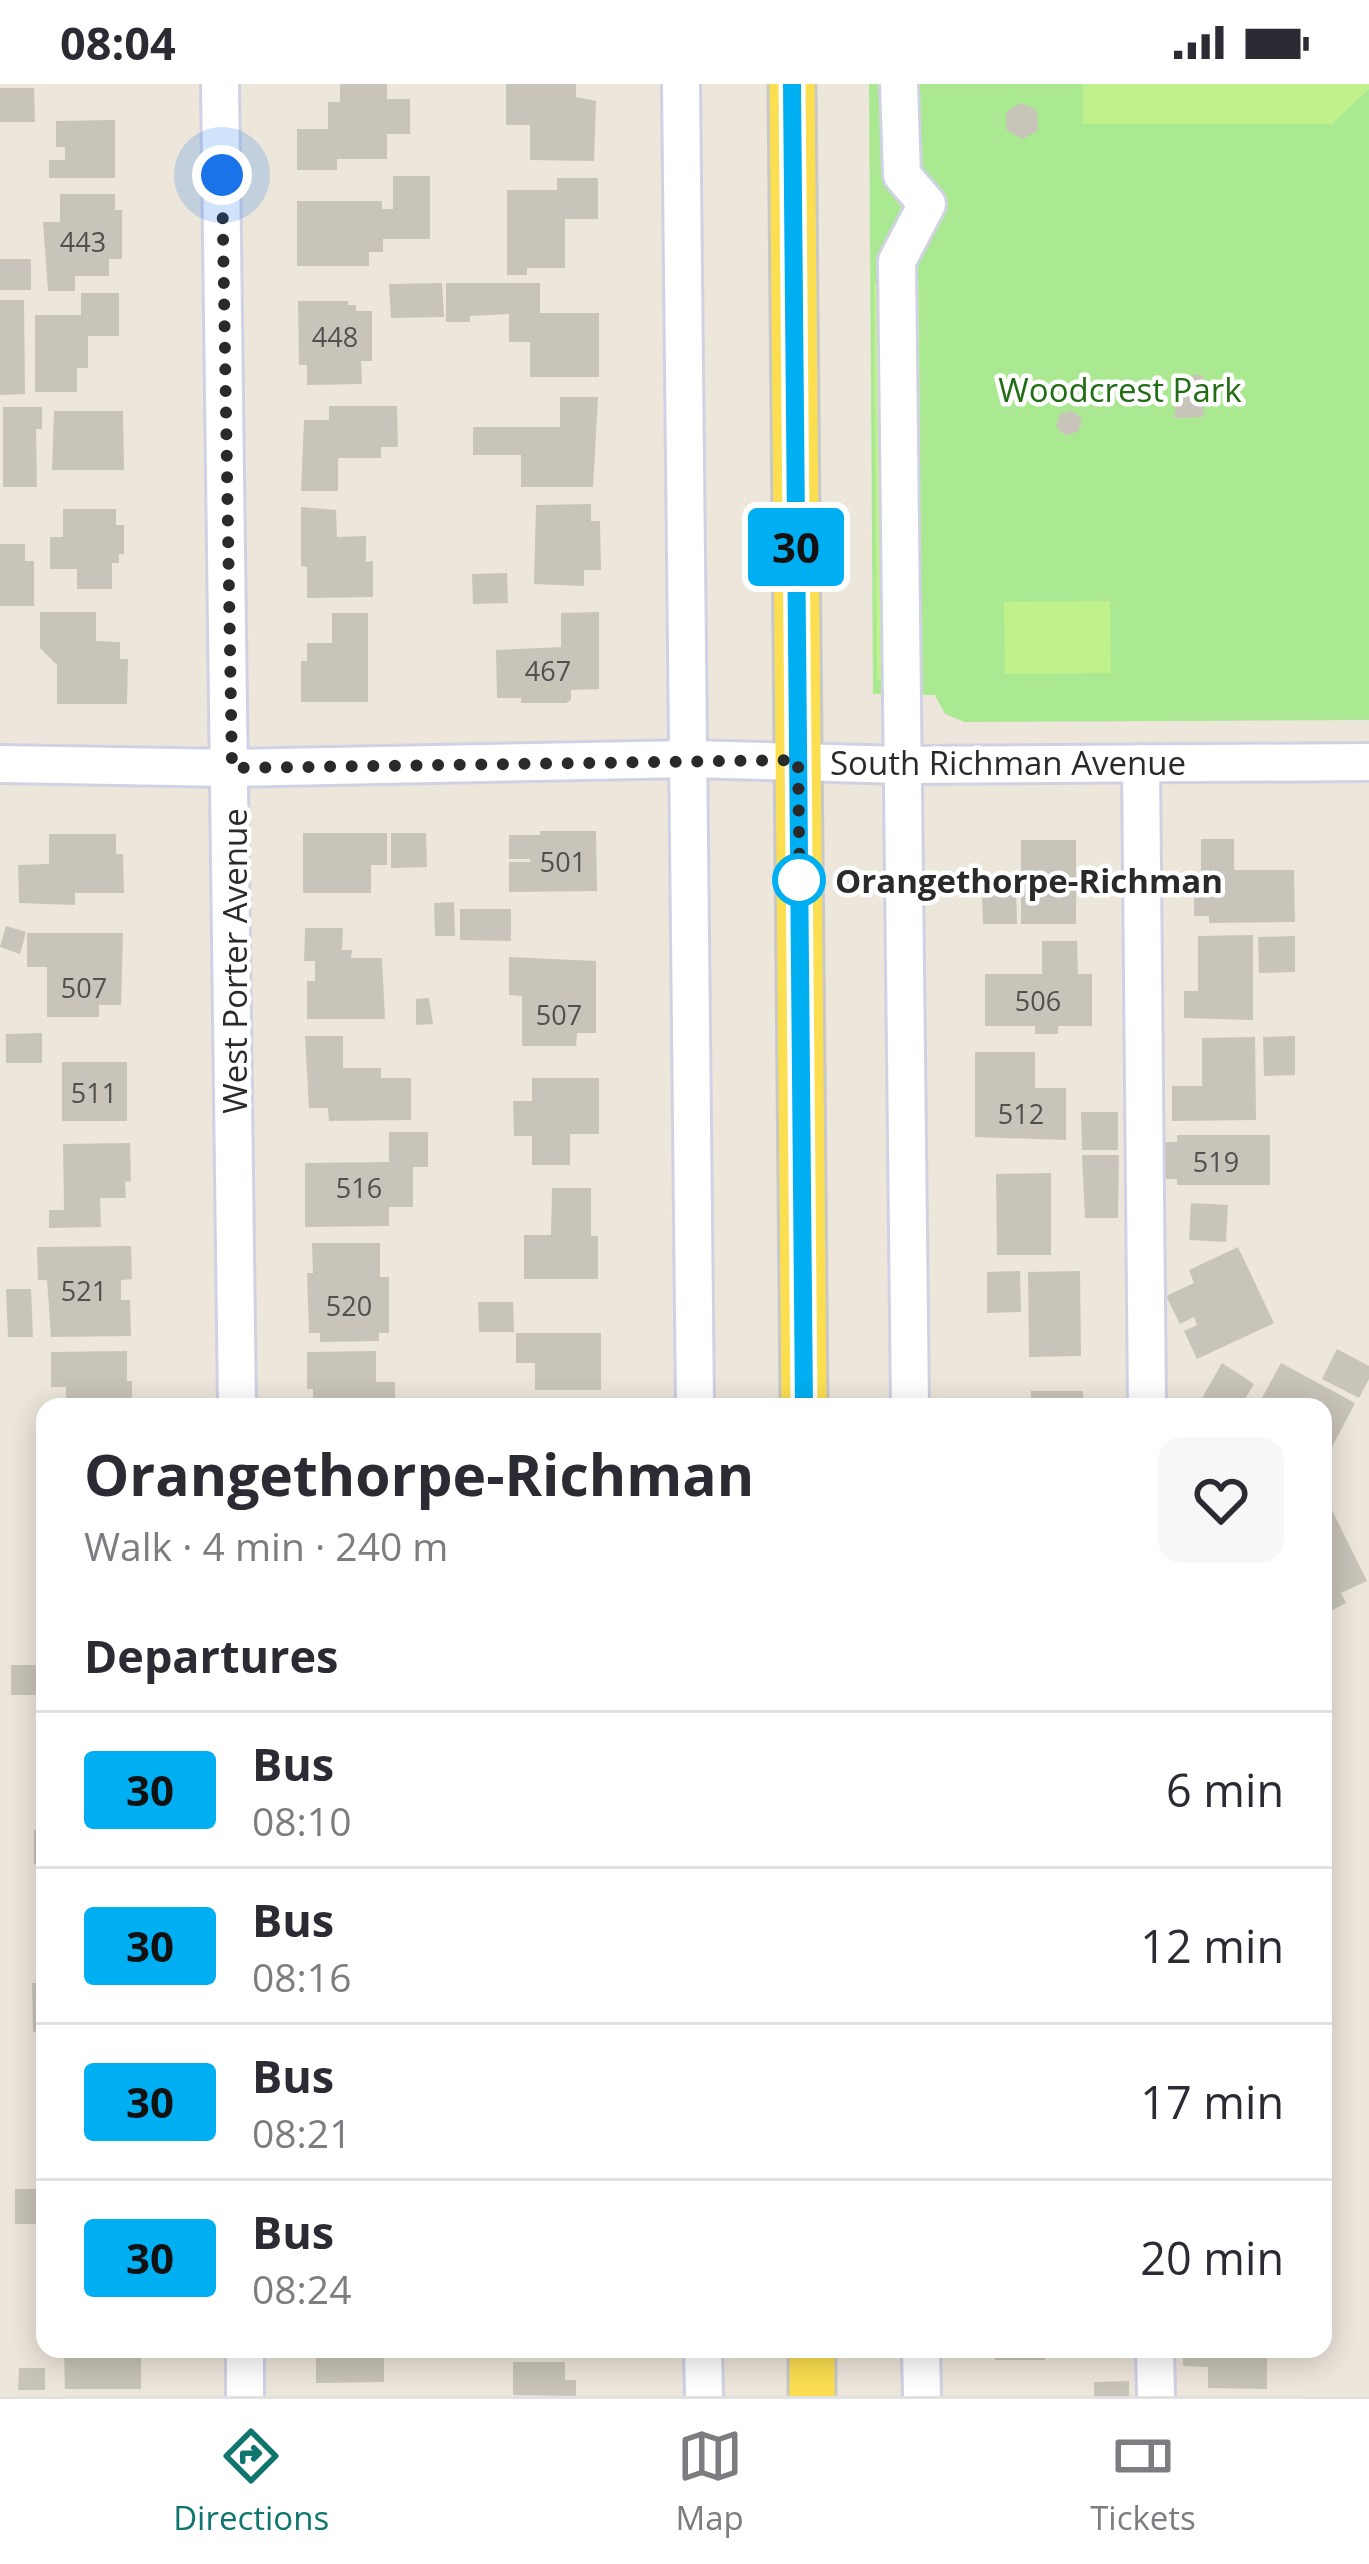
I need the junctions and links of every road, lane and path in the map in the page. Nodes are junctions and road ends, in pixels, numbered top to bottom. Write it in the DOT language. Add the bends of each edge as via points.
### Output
graph roads {
  1 [pos="220,84"];
  2 [pos="681,84"];
  3 [pos="792,84"];
  4 [pos="899,84"];
  5 [pos="689,759"];
  6 [pos="798,760"];
  7 [pos="1369,762"];
  8 [pos="1141,763"];
  9 [pos="0,764"];
  10 [pos="902,765"];
  11 [pos="232,768"];
  12 [pos="237,1398"];
  13 [pos="695,1398"];
  14 [pos="804,1398"];
  15 [pos="910,1398"];
  16 [pos="1147,1398"];
  17 [pos="245,2358"];
  18 [pos="704,2358"];
  19 [pos="812,2358"];
  20 [pos="921,2358"];
  21 [pos="1155,2358"];
  22 [pos="245,2396"];
  23 [pos="704,2396"];
  24 [pos="812,2396"];
  25 [pos="922,2396"];
  26 [pos="1156,2396"];
  1 -- 11 [label="street, West Porter Avenue"];
  2 -- 5 [label="street"];
  3 -- 6 [label="main road"];
  4 -- 10 [label="street" via="902,175 927,204 897,261"];
  5 -- 6 [label="street, South Richman Avenue"];
  5 -- 11 [label="street, South Richman Avenue"];
  5 -- 13 [label="street"];
  6 -- 10 [label="street, South Richman Avenue"];
  6 -- 14 [label="main road"];
  7 -- 8 [label="street, South Richman Avenue"];
  8 -- 10 [label="street, South Richman Avenue"];
  8 -- 16 [label="street"];
  9 -- 11 [label="street, South Richman Avenue"];
  10 -- 15 [label="street"];
  11 -- 12 [label="street, West Porter Avenue"];
  17 -- 22 [label="street"];
  18 -- 23 [label="street"];
  19 -- 24 [label="main road"];
  20 -- 25 [label="street"];
  21 -- 26 [label="street"];
}
